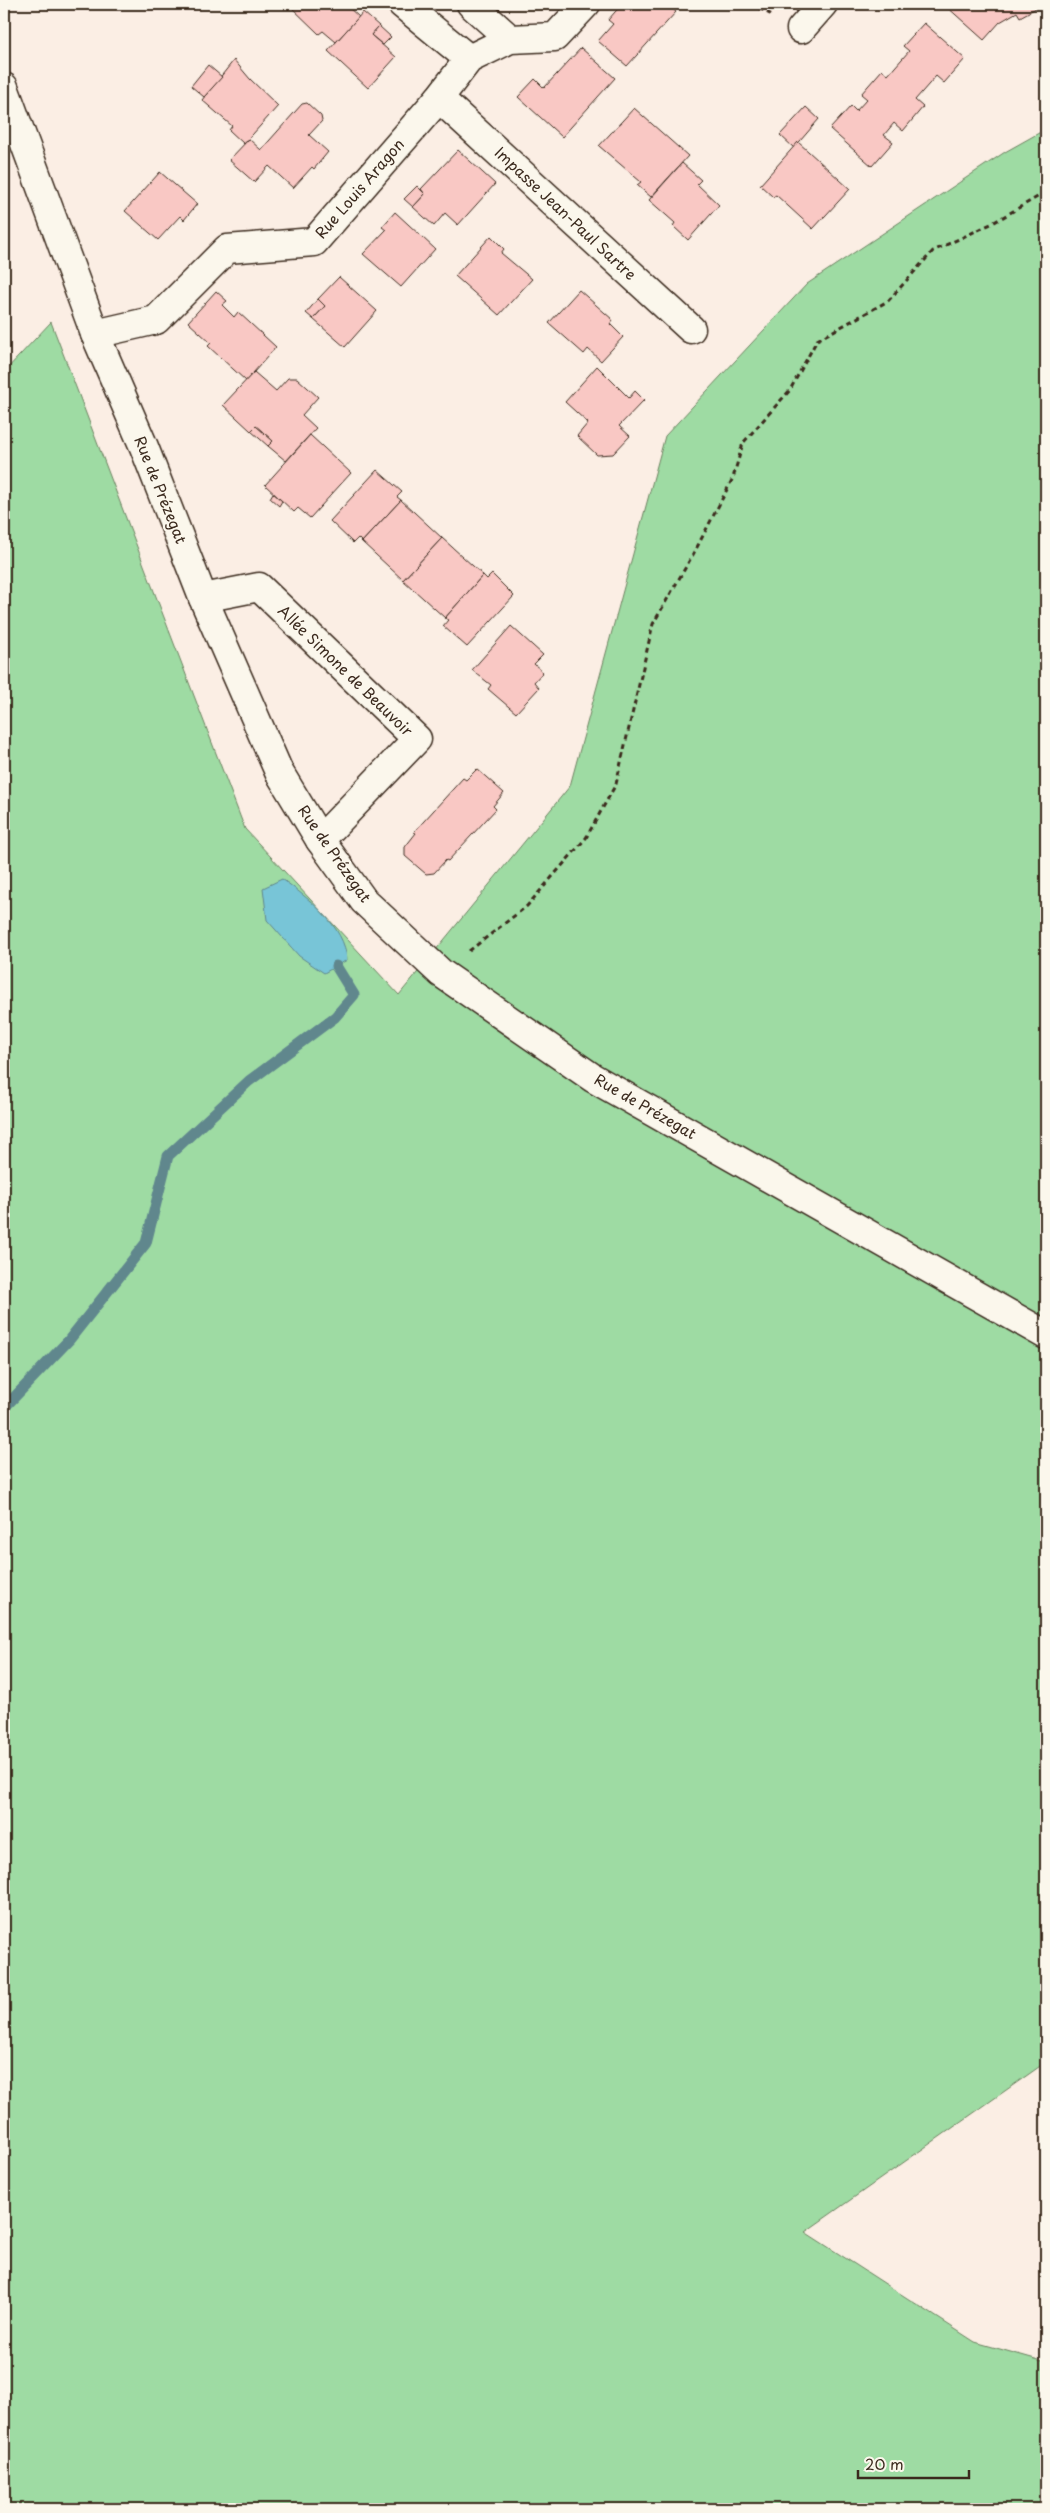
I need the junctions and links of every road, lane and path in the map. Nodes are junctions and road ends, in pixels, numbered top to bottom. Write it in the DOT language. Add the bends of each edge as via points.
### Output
graph roads {
  1 [pos="402,4"];
  2 [pos="471,4"];
  3 [pos="586,4"];
  4 [pos="824,4"];
  5 [pos="801,29"];
  6 [pos="510,39"];
  7 [pos="469,59"];
  8 [pos="4,87"];
  9 [pos="439,98"];
  10 [pos="1046,192"];
  11 [pos="691,329"];
  12 [pos="95,334"];
  13 [pos="203,598"];
  14 [pos="320,840"];
  15 [pos="441,973"];
  16 [pos="1046,1335"];
  1 -- 7 [label="street"];
  2 -- 6 [label="street"];
  3 -- 6 [label="street, Rue Louis Aragon" via="555,37"];
  4 -- 5 [label="street"];
  6 -- 7 [label="street, Rue Louis Aragon"];
  7 -- 9 [label="street, Rue Louis Aragon"];
  8 -- 12 [label="street, Rue de Prézegat"];
  9 -- 11 [label="street, Impasse Jean-Paul Sartre"];
  9 -- 12 [label="street, Rue Louis Aragon" via="314,242 227,249 156,320"];
  10 -- 15 [label="path" via="991,224 933,251 888,301 817,340 790,390 743,443 733,478 653,624 616,784 586,838 527,906"];
  12 -- 13 [label="street, Rue de Prézegat" via="144,447"];
  13 -- 14 [label="street, Rue de Prézegat" via="280,772"];
  13 -- 14 [label="street, Allée Simone de Beauvoir" via="259,587 417,739"];
  14 -- 15 [label="street, Rue de Prézegat" via="364,901"];
  15 -- 16 [label="street, Rue de Prézegat" via="593,1078"];
}
